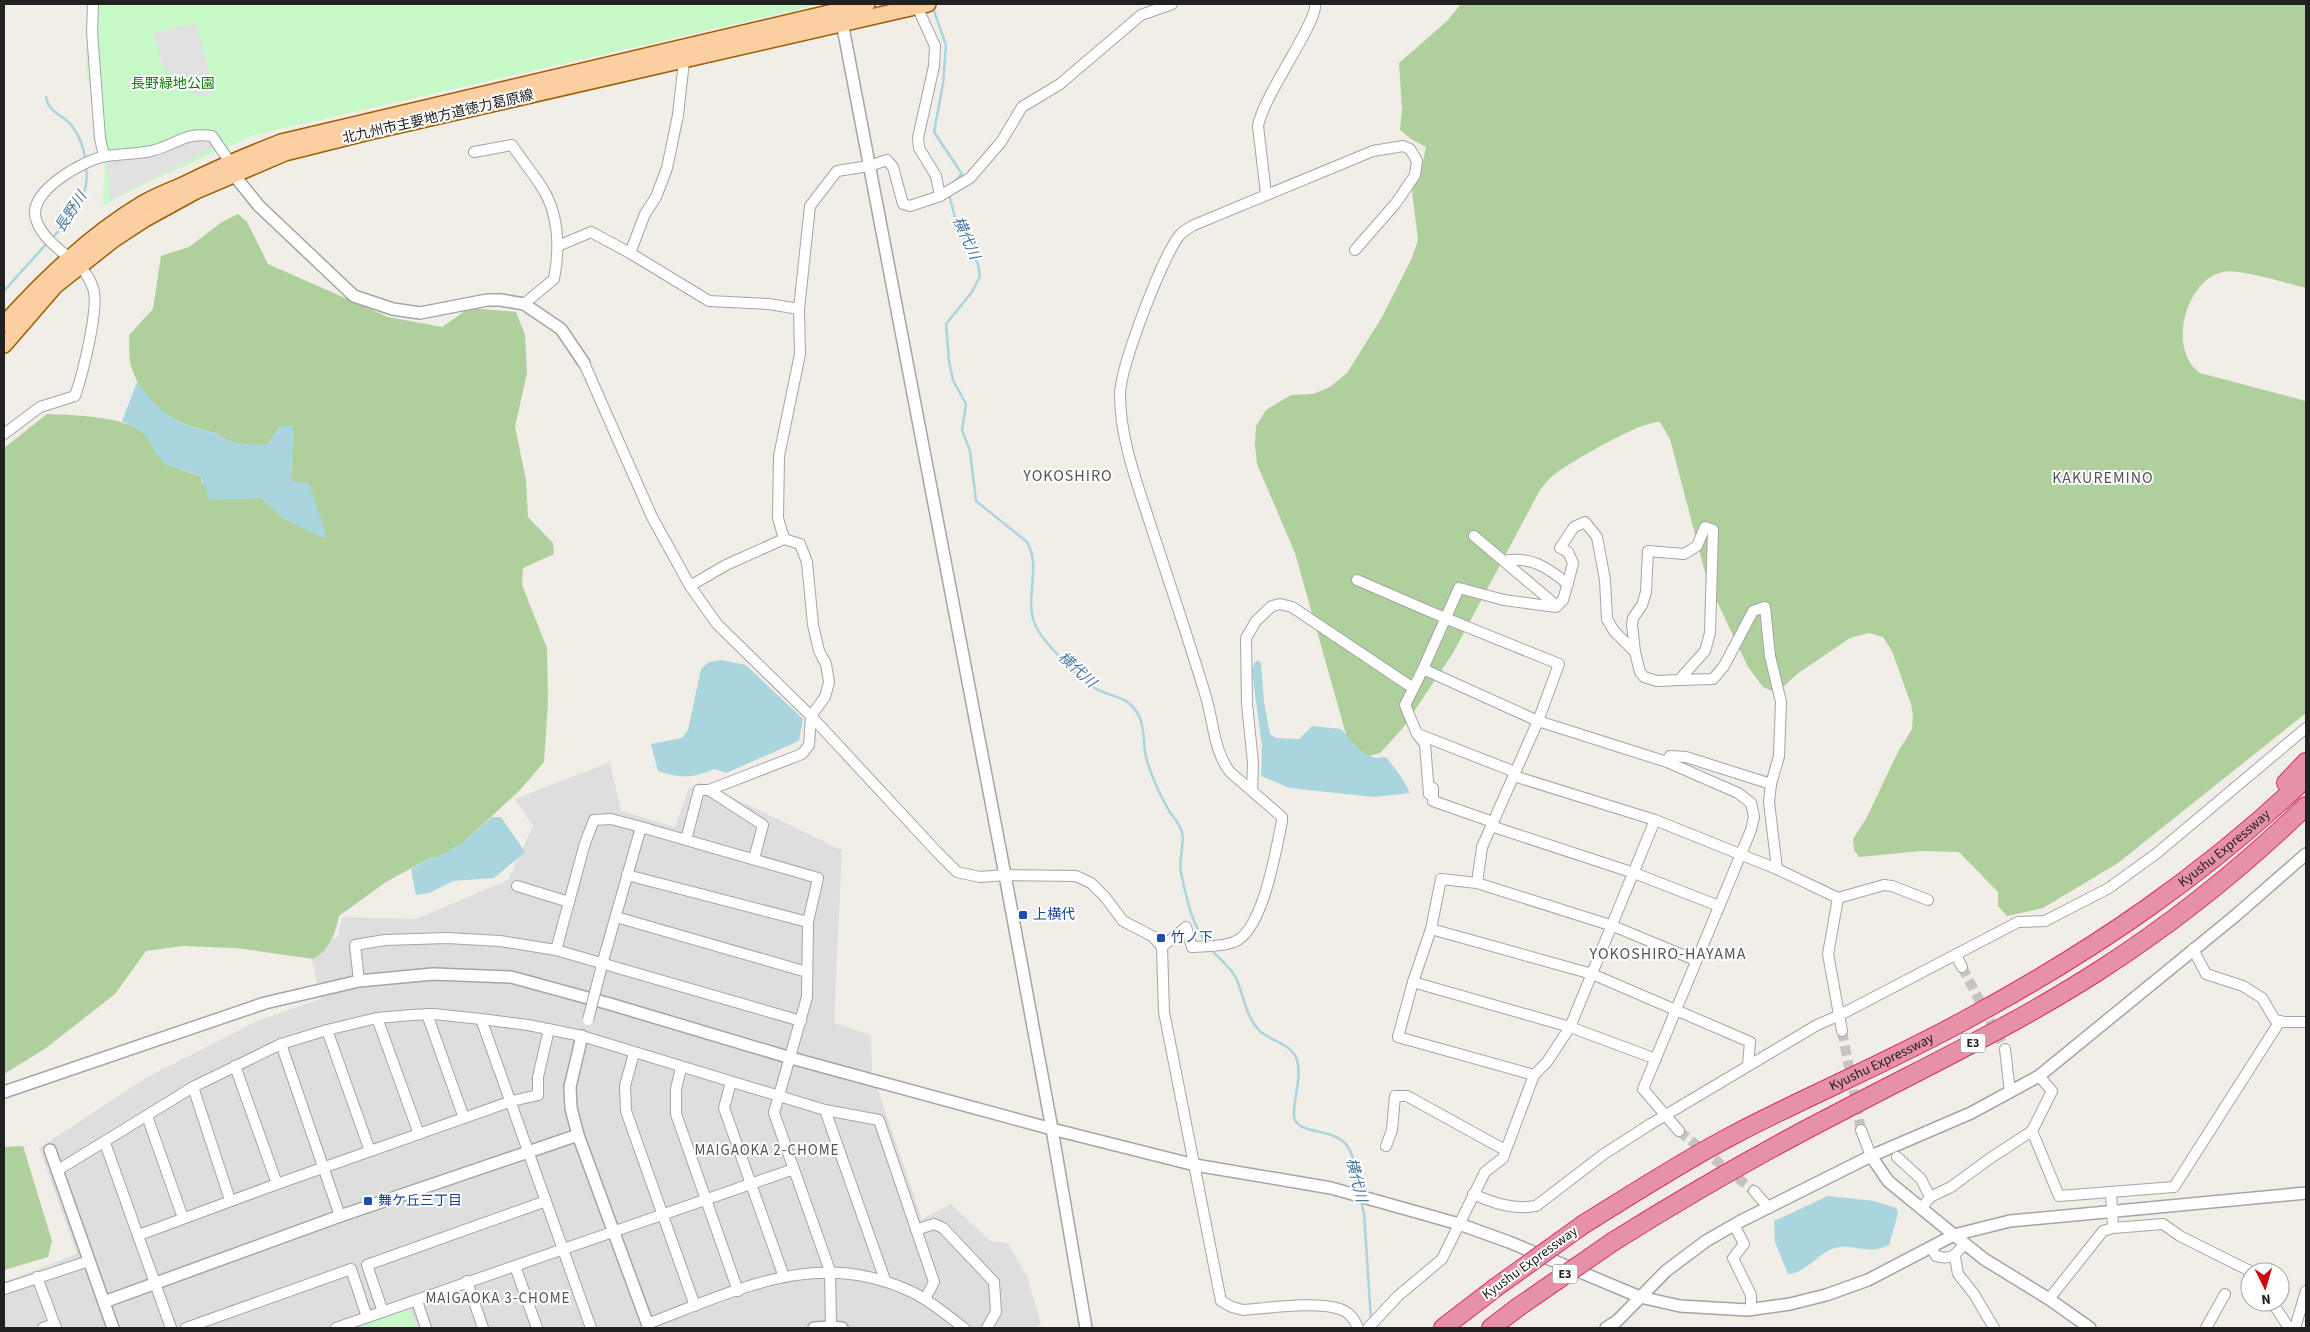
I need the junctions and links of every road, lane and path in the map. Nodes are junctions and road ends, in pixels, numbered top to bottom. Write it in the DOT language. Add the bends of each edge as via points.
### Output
graph roads {
  1 [pos="93,4"];
  2 [pos="867,4"];
  3 [pos="1172,4"];
  4 [pos="1315,4"];
  5 [pos="924,8"];
  6 [pos="840,13"];
  7 [pos="684,60"];
  8 [pos="474,152"];
  9 [pos="104,156"];
  10 [pos="869,166"];
  11 [pos="232,168"];
  12 [pos="1266,194"];
  13 [pos="940,196"];
  14 [pos="558,246"];
  15 [pos="1355,250"];
  16 [pos="630,253"];
  17 [pos="74,262"];
  18 [pos="524,304"];
  19 [pos="800,309"];
  20 [pos="4,324"];
  21 [pos="4,345"];
  22 [pos="584,363"];
  23 [pos="4,434"];
  24 [pos="1474,536"];
  25 [pos="784,539"];
  26 [pos="1504,561"];
  27 [pos="1357,580"];
  28 [pos="1568,584"];
  29 [pos="690,586"];
  30 [pos="1558,606"];
  31 [pos="1445,618"];
  32 [pos="1635,652"];
  33 [pos="1423,669"];
  34 [pos="1679,680"];
  35 [pos="1413,688"];
  36 [pos="811,716"];
  37 [pos="1538,721"];
  38 [pos="2306,728"];
  39 [pos="1417,734"];
  40 [pos="1667,762"];
  41 [pos="2306,762"];
  42 [pos="1514,774"];
  43 [pos="2306,778"];
  44 [pos="1771,784"];
  45 [pos="709,790"];
  46 [pos="1252,790"];
  47 [pos="2306,806"];
  48 [pos="1655,820"];
  49 [pos="1492,824"];
  50 [pos="641,827"];
  51 [pos="686,840"];
  52 [pos="2306,854"];
  53 [pos="1741,856"];
  54 [pos="754,859"];
  55 [pos="1777,869"];
  56 [pos="1634,873"];
  57 [pos="627,875"];
  58 [pos="1005,875"];
  59 [pos="1477,883"];
  60 [pos="517,886"];
  61 [pos="1838,898"];
  62 [pos="1928,900"];
  63 [pos="569,902"];
  64 [pos="1719,906"];
  65 [pos="616,917"];
  66 [pos="808,922"];
  67 [pos="1613,926"];
  68 [pos="1430,929"];
  69 [pos="2095,945"];
  70 [pos="1162,947"];
  71 [pos="2193,949"];
  72 [pos="556,950"];
  73 [pos="1956,955"];
  74 [pos="1695,960"];
  75 [pos="602,966"];
  76 [pos="1962,967"];
  77 [pos="807,972"];
  78 [pos="1592,974"];
  79 [pos="359,981"];
  80 [pos="1413,982"];
  81 [pos="1676,1009"];
  82 [pos="427,1014"];
  83 [pos="1840,1015"];
  84 [pos="377,1018"];
  85 [pos="481,1019"];
  86 [pos="801,1021"];
  87 [pos="2280,1021"];
  88 [pos="2306,1022"];
  89 [pos="1570,1027"];
  90 [pos="549,1029"];
  91 [pos="327,1030"];
  92 [pos="1842,1031"];
  93 [pos="582,1036"];
  94 [pos="281,1044"];
  95 [pos="2004,1049"];
  96 [pos="634,1053"];
  97 [pos="791,1058"];
  98 [pos="1656,1059"];
  99 [pos="1748,1065"];
  100 [pos="235,1066"];
  101 [pos="681,1068"];
  102 [pos="1534,1074"];
  103 [pos="2039,1076"];
  104 [pos="731,1082"];
  105 [pos="192,1087"];
  106 [pos="4,1092"];
  107 [pos="2010,1092"];
  108 [pos="779,1095"];
  109 [pos="512,1101"];
  110 [pos="825,1110"];
  111 [pos="147,1116"];
  112 [pos="1665,1116"];
  113 [pos="464,1118"];
  114 [pos="1052,1129"];
  115 [pos="1679,1130"];
  116 [pos="1861,1130"];
  117 [pos="2032,1132"];
  118 [pos="418,1134"];
  119 [pos="578,1134"];
  120 [pos="105,1143"];
  121 [pos="1386,1146"];
  122 [pos="50,1150"];
  123 [pos="1505,1150"];
  124 [pos="370,1151"];
  125 [pos="529,1152"];
  126 [pos="1872,1156"];
  127 [pos="1897,1157"];
  128 [pos="1195,1165"];
  129 [pos="324,1167"];
  130 [pos="794,1168"];
  131 [pos="58,1170"];
  132 [pos="277,1184"];
  133 [pos="750,1184"];
  134 [pos="1754,1191"];
  135 [pos="2111,1192"];
  136 [pos="2306,1193"];
  137 [pos="1473,1194"];
  138 [pos="1930,1197"];
  139 [pos="706,1199"];
  140 [pos="230,1200"];
  141 [pos="546,1201"];
  142 [pos="1769,1208"];
  143 [pos="1921,1209"];
  144 [pos="2112,1211"];
  145 [pos="662,1214"];
  146 [pos="340,1216"];
  147 [pos="183,1218"];
  148 [pos="1459,1224"];
  149 [pos="1734,1225"];
  150 [pos="2114,1228"];
  151 [pos="613,1230"];
  152 [pos="916,1230"];
  153 [pos="139,1235"];
  154 [pos="1954,1235"];
  155 [pos="1964,1244"];
  156 [pos="1931,1247"];
  157 [pos="562,1248"];
  158 [pos="1955,1256"];
  159 [pos="89,1261"];
  160 [pos="515,1266"];
  161 [pos="2240,1266"];
  162 [pos="830,1272"];
  163 [pos="37,1277"];
  164 [pos="784,1277"];
  165 [pos="885,1280"];
  166 [pos="467,1281"];
  167 [pos="155,1283"];
  168 [pos="4,1289"];
  169 [pos="738,1291"];
  170 [pos="2306,1291"];
  171 [pos="2225,1294"];
  172 [pos="1640,1297"];
  173 [pos="925,1299"];
  174 [pos="2049,1299"];
  175 [pos="417,1301"];
  176 [pos="104,1302"];
  177 [pos="695,1306"];
  178 [pos="1751,1310"];
  179 [pos="383,1312"];
  180 [pos="2279,1312"];
  181 [pos="367,1317"];
  182 [pos="2306,1321"];
  183 [pos="55,1326"];
  184 [pos="648,1326"];
  185 [pos="836,1327"];
  186 [pos="43,1328"];
  187 [pos="113,1328"];
  188 [pos="171,1328"];
  189 [pos="186,1328"];
  190 [pos="336,1328"];
  191 [pos="426,1328"];
  192 [pos="483,1328"];
  193 [pos="537,1328"];
  194 [pos="591,1328"];
  195 [pos="814,1328"];
  196 [pos="964,1328"];
  197 [pos="987,1328"];
  198 [pos="1086,1328"];
  199 [pos="1358,1328"];
  200 [pos="1368,1328"];
  201 [pos="1443,1328"];
  202 [pos="1491,1328"];
  203 [pos="1606,1328"];
  204 [pos="1994,1328"];
  205 [pos="2090,1328"];
  206 [pos="2206,1328"];
  207 [pos="2289,1328"];
  208 [pos="2296,1328"];
  1 -- 9 [label="street" via="92,32"];
  2 -- 6 [label="main road, 北九州市主要地方道徳力葛原線"];
  3 -- 13 [label="street" via="1141,15 1060,84 1022,107 1001,142 970,178"];
  4 -- 12 [label="street" via="1316,10 1308,28 1270,92 1260,116 1258,126"];
  5 -- 6 [label="main road, 北九州市主要地方道徳力葛原線"];
  5 -- 13 [label="street" via="935,46 934,66 918,138 919,148 936,176"];
  6 -- 7 [label="main road, 北九州市主要地方道徳力葛原線"];
  6 -- 10 [label="street"];
  6 -- 11 [label="main road, 北九州市主要地方道徳力葛原線" via="281,142"];
  7 -- 11 [label="main road, 北九州市主要地方道徳力葛原線" via="332,141"];
  7 -- 16 [label="street" via="667,168"];
  8 -- 14 [label="street" via="512,145 551,203"];
  9 -- 11 [label="street" via="153,150 197,134 212,136"];
  9 -- 17 [label="street" via="75,168 50,186 35,204 36,219 44,235"];
  10 -- 13 [label="street" via="887,160 893,166 903,204 910,206"];
  10 -- 19 [label="street" via="837,171 810,206"];
  10 -- 58 [label="street"];
  11 -- 17 [label="main road, 北九州市主要地方道徳力葛原線"];
  11 -- 18 [label="street" via="259,206 354,296 393,309 420,313 487,300"];
  12 -- 15 [label="street" via="1373,151 1403,146 1410,149 1417,161 1415,175 1396,203"];
  12 -- 46 [label="street" via="1180,234 1170,249 1147,303 1120,394 1124,431 1134,472 1224,765"];
  14 -- 16 [label="street" via="591,232"];
  14 -- 18 [label="street" via="554,279"];
  16 -- 19 [label="street" via="709,302 769,304"];
  17 -- 20 [label="main road, 北九州市主要地方道徳力葛原線" via="43,281"];
  17 -- 21 [label="main road, 北九州市主要地方道徳力葛原線"];
  17 -- 23 [label="street" via="94,290 92,330 75,396 40,407"];
  18 -- 22 [label="street" via="561,329"];
  19 -- 25 [label="street" via="800,354 779,456 778,518"];
  22 -- 29 [label="street" via="652,517"];
  24 -- 26 [label="street"];
  25 -- 29 [label="street" via="726,565"];
  25 -- 36 [label="street" via="800,544 807,562 813,625 828,674 825,697"];
  26 -- 28 [label="street" via="1531,560"];
  26 -- 30 [label="street"];
  27 -- 31 [label="street"];
  28 -- 30 [label="street"];
  28 -- 32 [label="street" via="1572,563 1568,552 1560,548 1574,527 1585,522 1597,537 1605,580 1606,619"];
  29 -- 36 [label="street" via="717,624"];
  30 -- 31 [label="street" via="1504,600 1459,588"];
  31 -- 33 [label="street"];
  31 -- 37 [label="street" via="1559,664"];
  32 -- 34 [label="street" via="1644,677 1657,681"];
  32 -- 34 [label="street" via="1632,625 1646,592 1648,551 1684,554 1697,546 1705,527 1713,530 1710,632 1705,651"];
  33 -- 35 [label="street"];
  33 -- 37 [label="street"];
  34 -- 44 [label="street" via="1713,680 1753,611 1765,607 1770,656 1781,702 1779,756"];
  35 -- 39 [label="street" via="1405,705"];
  35 -- 46 [label="street" via="1292,607 1272,606 1256,621 1246,638 1247,704 1254,763"];
  36 -- 45 [label="street" via="809,744 802,754"];
  36 -- 58 [label="street" via="957,872 980,878"];
  37 -- 40 [label="street"];
  37 -- 42 [label="street"];
  38 -- 73 [label="street" via="2157,853 2109,888 2045,921 2018,922"];
  39 -- 42 [label="street"];
  39 -- 49 [label="street" via="1425,744 1433,801"];
  40 -- 44 [label="street" via="1670,756 1686,757"];
  40 -- 53 [label="street" via="1738,793 1751,802 1754,817"];
  41 -- 69 [label="highway" via="2235,833"];
  42 -- 48 [label="street"];
  42 -- 49 [label="street"];
  43 -- 69 [label="highway, Kyushu Expressway / E3" via="2190,879"];
  44 -- 55 [label="street" via="1769,802"];
  45 -- 51 [label="street" via="699,790"];
  45 -- 54 [label="street" via="763,825"];
  46 -- 70 [label="street" via="1282,817 1270,876 1255,922 1248,933 1235,942 1192,947 1186,927"];
  47 -- 202 [label="highway, Kyushu Expressway / E3, bridge" via="2201,898 2096,973 1971,1044 1756,1156 1614,1241"];
  48 -- 53 [label="street"];
  48 -- 56 [label="street"];
  49 -- 56 [label="street"];
  49 -- 59 [label="street" via="1482,847"];
  50 -- 51 [label="street"];
  50 -- 57 [label="street"];
  50 -- 63 [label="street" via="611,819 594,820"];
  51 -- 54 [label="street"];
  52 -- 71 [label="street"];
  53 -- 55 [label="street"];
  53 -- 64 [label="street"];
  54 -- 66 [label="street" via="818,878"];
  55 -- 61 [label="street"];
  56 -- 64 [label="street"];
  56 -- 67 [label="street"];
  57 -- 65 [label="street"];
  57 -- 66 [label="street"];
  58 -- 70 [label="street" via="1076,876 1091,883 1123,921 1152,936"];
  58 -- 114 [label="street"];
  59 -- 67 [label="street"];
  59 -- 68 [label="street" via="1441,879"];
  60 -- 63 [label="street"];
  61 -- 62 [label="street" via="1884,885"];
  61 -- 83 [label="street" via="1828,954"];
  63 -- 72 [label="street"];
  64 -- 74 [label="street"];
  65 -- 75 [label="street"];
  65 -- 77 [label="street"];
  66 -- 77 [label="street"];
  67 -- 74 [label="street"];
  67 -- 78 [label="street"];
  68 -- 78 [label="street"];
  68 -- 80 [label="street"];
  69 -- 201 [label="highway, Kyushu Expressway / E3, bridge" via="1967,1019 1733,1136 1651,1182 1584,1224"];
  70 -- 128 [label="street" via="1164,1012"];
  71 -- 87 [label="street" via="2206,974 2243,986 2262,998 2275,1020"];
  71 -- 103 [label="street"];
  72 -- 75 [label="street"];
  72 -- 79 [label="street" via="500,941 447,938 363,943 355,945"];
  73 -- 76 [label="street"];
  73 -- 83 [label="street"];
  74 -- 81 [label="street"];
  75 -- 86 [label="street"];
  75 -- 93 [label="street, bridge"];
  77 -- 86 [label="street" via="807,997"];
  78 -- 81 [label="street"];
  78 -- 89 [label="street"];
  79 -- 97 [label="street" via="433,974 511,977"];
  79 -- 106 [label="street" via="265,1003"];
  80 -- 89 [label="street"];
  80 -- 102 [label="street" via="1398,1037"];
  81 -- 98 [label="street"];
  81 -- 99 [label="street" via="1750,1042"];
  82 -- 84 [label="street"];
  82 -- 85 [label="street"];
  82 -- 113 [label="street"];
  83 -- 92 [label="street"];
  83 -- 99 [label="street" via="1816,1025"];
  84 -- 91 [label="street"];
  84 -- 118 [label="street"];
  85 -- 90 [label="street"];
  85 -- 109 [label="street"];
  86 -- 97 [label="street"];
  87 -- 88 [label="street"];
  87 -- 135 [label="street" via="2174,1187"];
  89 -- 98 [label="street"];
  89 -- 102 [label="street" via="1547,1062"];
  90 -- 93 [label="street"];
  90 -- 109 [label="street" via="538,1077 538,1095"];
  91 -- 94 [label="street"];
  91 -- 124 [label="street"];
  93 -- 96 [label="street"];
  93 -- 119 [label="street" via="570,1087 571,1108"];
  94 -- 100 [label="street"];
  94 -- 129 [label="street"];
  95 -- 107 [label="street"];
  96 -- 101 [label="street"];
  96 -- 145 [label="street" via="625,1086 626,1111"];
  97 -- 108 [label="street"];
  97 -- 114 [label="street"];
  98 -- 112 [label="street" via="1644,1089"];
  99 -- 112 [label="street"];
  100 -- 105 [label="street"];
  100 -- 132 [label="street"];
  101 -- 104 [label="street"];
  101 -- 139 [label="street" via="676,1089 676,1114"];
  102 -- 123 [label="street"];
  103 -- 107 [label="street"];
  103 -- 117 [label="street" via="2052,1091"];
  104 -- 108 [label="street"];
  104 -- 133 [label="street" via="724,1108"];
  105 -- 111 [label="street"];
  105 -- 140 [label="street"];
  107 -- 126 [label="street" via="1971,1113"];
  108 -- 110 [label="street"];
  108 -- 130 [label="street" via="774,1113"];
  109 -- 113 [label="street"];
  109 -- 125 [label="street"];
  110 -- 152 [label="street" via="879,1120"];
  110 -- 165 [label="street"];
  111 -- 120 [label="street"];
  111 -- 147 [label="street"];
  112 -- 115 [label="street"];
  112 -- 137 [label="street" via="1604,1154 1536,1206 1523,1208 1501,1204"];
  113 -- 118 [label="street"];
  114 -- 128 [label="street"];
  114 -- 198 [label="street"];
  116 -- 126 [label="street"];
  117 -- 135 [label="street" via="2059,1196"];
  117 -- 138 [label="street" via="1952,1187"];
  118 -- 124 [label="street"];
  119 -- 125 [label="street"];
  119 -- 151 [label="street"];
  120 -- 131 [label="street"];
  120 -- 153 [label="street"];
  121 -- 123 [label="street" via="1392,1130 1395,1096 1407,1096"];
  122 -- 131 [label="street"];
  123 -- 137 [label="street" via="1503,1158 1485,1172"];
  124 -- 129 [label="street"];
  125 -- 141 [label="street"];
  125 -- 146 [label="street"];
  126 -- 142 [label="street"];
  126 -- 143 [label="street" via="1888,1181"];
  127 -- 138 [label="street" via="1921,1179"];
  128 -- 148 [label="street" via="1331,1188"];
  128 -- 199 [label="street" via="1221,1301 1243,1310 1322,1305 1342,1309 1355,1320"];
  129 -- 132 [label="street"];
  129 -- 146 [label="street"];
  130 -- 133 [label="street"];
  130 -- 162 [label="street"];
  131 -- 159 [label="street"];
  132 -- 140 [label="street"];
  133 -- 139 [label="street"];
  133 -- 164 [label="street"];
  134 -- 142 [label="street"];
  135 -- 144 [label="street"];
  136 -- 144 [label="street"];
  137 -- 148 [label="street"];
  138 -- 143 [label="street"];
  139 -- 145 [label="street"];
  139 -- 169 [label="street"];
  140 -- 147 [label="street"];
  141 -- 157 [label="street"];
  141 -- 179 [label="street" via="367,1265"];
  142 -- 149 [label="street"];
  143 -- 154 [label="street"];
  144 -- 150 [label="street"];
  144 -- 154 [label="street" via="2010,1221"];
  145 -- 151 [label="street"];
  145 -- 177 [label="street"];
  146 -- 167 [label="street"];
  147 -- 153 [label="street"];
  148 -- 172 [label="street"];
  148 -- 200 [label="street" via="1442,1259 1398,1296"];
  149 -- 172 [label="street" via="1666,1271"];
  149 -- 178 [label="street" via="1744,1244 1733,1258 1750,1295"];
  150 -- 161 [label="street" via="2163,1224"];
  150 -- 174 [label="street" via="2103,1231"];
  151 -- 157 [label="street"];
  151 -- 184 [label="street"];
  152 -- 173 [label="street" via="934,1282"];
  152 -- 197 [label="street" via="934,1224 943,1228 994,1282 996,1312"];
  153 -- 167 [label="street"];
  154 -- 155 [label="street"];
  154 -- 156 [label="street"];
  155 -- 158 [label="street"];
  155 -- 174 [label="street"];
  156 -- 158 [label="street" via="1936,1256 1947,1259"];
  156 -- 178 [label="street" via="1868,1280 1826,1295"];
  157 -- 160 [label="street"];
  157 -- 194 [label="street"];
  158 -- 204 [label="street" via="1958,1274"];
  159 -- 163 [label="street"];
  159 -- 176 [label="street"];
  160 -- 166 [label="street"];
  160 -- 193 [label="street"];
  162 -- 164 [label="street"];
  162 -- 165 [label="street" via="849,1272"];
  162 -- 185 [label="street"];
  163 -- 168 [label="street"];
  163 -- 183 [label="street"];
  164 -- 169 [label="street"];
  165 -- 173 [label="street"];
  166 -- 175 [label="street"];
  166 -- 192 [label="street"];
  167 -- 176 [label="street"];
  167 -- 188 [label="street"];
  169 -- 177 [label="street"];
  170 -- 208 [label="street"];
  171 -- 206 [label="street"];
  172 -- 178 [label="street" via="1680,1306"];
  172 -- 203 [label="street"];
  173 -- 196 [label="street"];
  174 -- 205 [label="street"];
  175 -- 179 [label="street"];
  175 -- 191 [label="street"];
  176 -- 187 [label="street"];
  177 -- 184 [label="street"];
  179 -- 181 [label="street"];
  180 -- 207 [label="street"];
  181 -- 189 [label="street" via="351,1269"];
  181 -- 190 [label="street"];
  182 -- 208 [label="street" via="2302,1320"];
  183 -- 186 [label="street"];
  185 -- 195 [label="street"];
}
